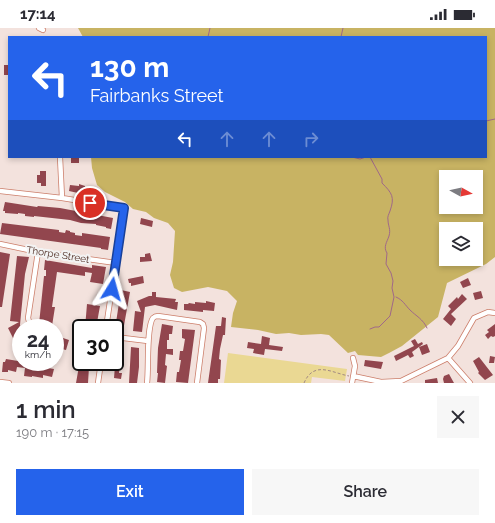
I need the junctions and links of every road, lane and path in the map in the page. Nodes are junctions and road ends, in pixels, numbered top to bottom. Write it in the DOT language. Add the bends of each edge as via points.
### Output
graph roads {
  1 [pos="60,158"];
  2 [pos="0,191"];
  3 [pos="62,198"];
  4 [pos="0,244"];
  5 [pos="38,252"];
  6 [pos="116,263"];
  7 [pos="495,314"];
  8 [pos="28,319"];
  9 [pos="107,319"];
  10 [pos="124,337"];
  11 [pos="148,341"];
  12 [pos="353,358"];
  13 [pos="448,358"];
  14 [pos="100,371"];
  15 [pos="353,376"];
  16 [pos="0,382"];
  17 [pos="9,383"];
  18 [pos="98,383"];
  19 [pos="147,383"];
  20 [pos="198,383"];
  21 [pos="304,383"];
  22 [pos="352,383"];
  23 [pos="470,383"];
  1 -- 3 [label="street"];
  2 -- 3 [label="street"];
  3 -- 6 [label="street" via="124,208"];
  4 -- 5 [label="street, Thorpe Street"];
  5 -- 6 [label="street, Thorpe Street"];
  5 -- 8 [label="street"];
  6 -- 9 [label="street"];
  7 -- 13 [label="street" via="488,312 474,318"];
  10 -- 11 [label="street"];
  11 -- 19 [label="street"];
  11 -- 20 [label="street" via="154,317 203,324"];
  12 -- 15 [label="street"];
  13 -- 15 [label="street" via="400,381 381,382"];
  13 -- 23 [label="street"];
  14 -- 18 [label="street"];
  15 -- 21 [label="path" via="323,369 314,371 306,377"];
  15 -- 22 [label="street"];
  16 -- 17 [label="street"];
}
